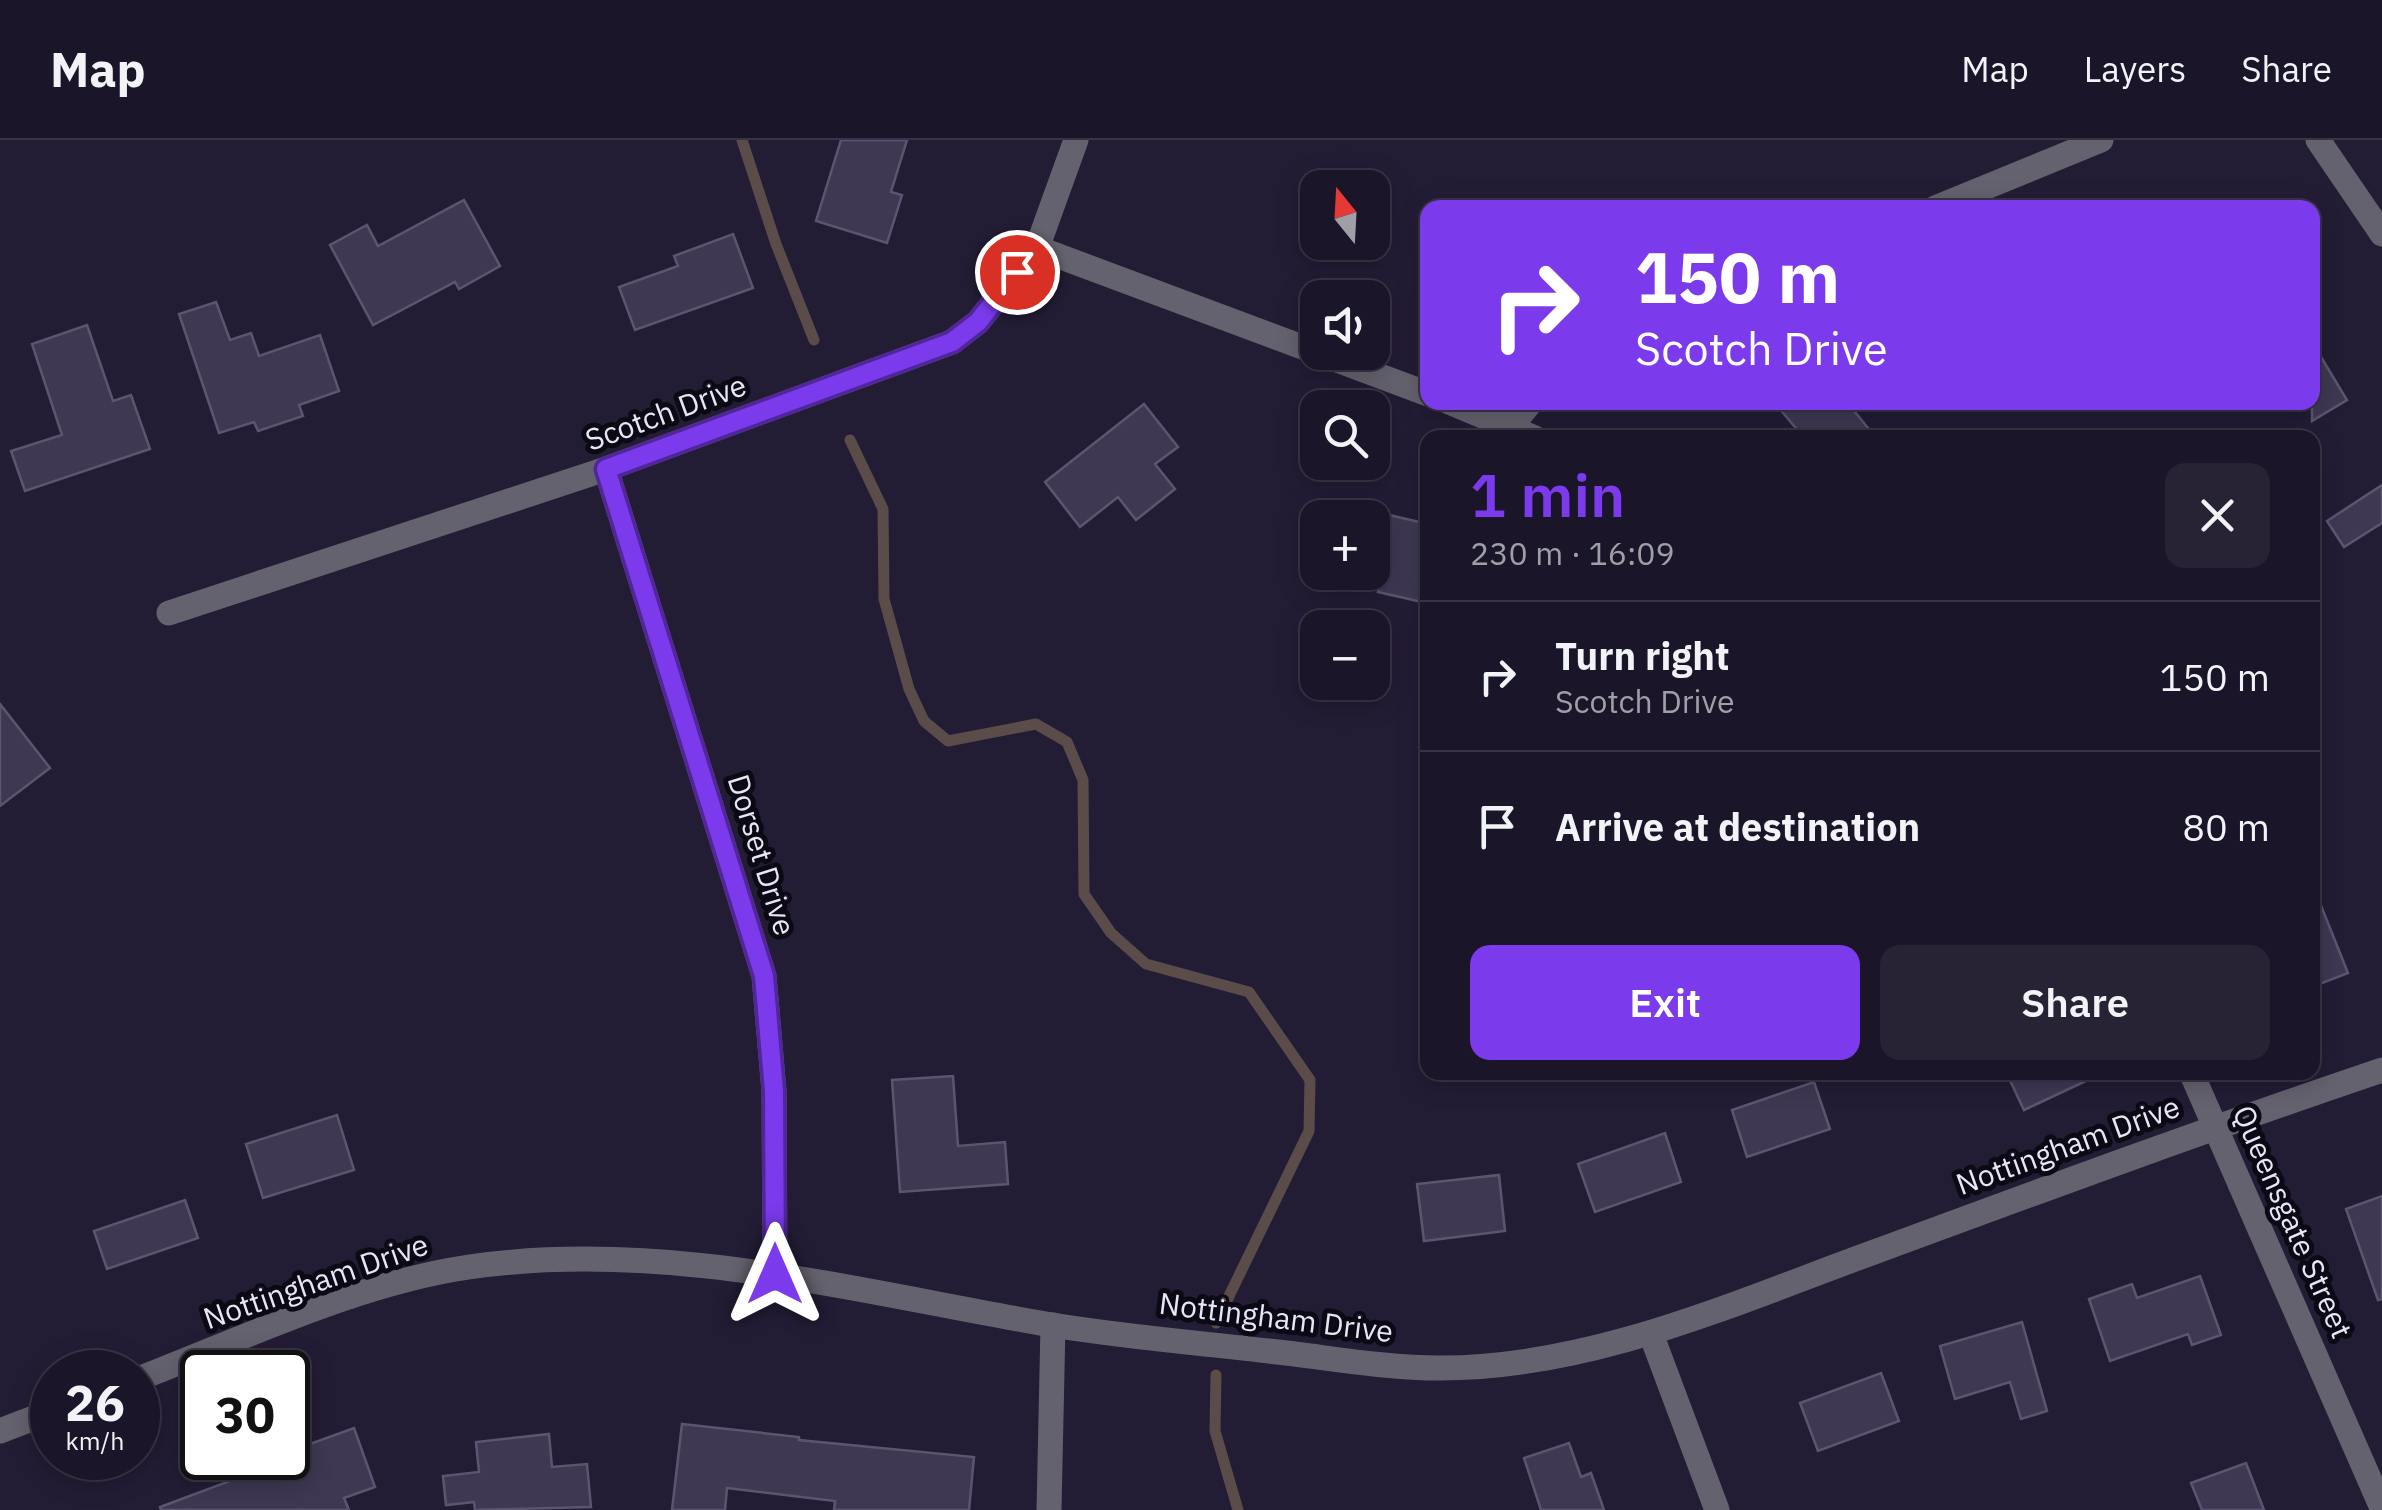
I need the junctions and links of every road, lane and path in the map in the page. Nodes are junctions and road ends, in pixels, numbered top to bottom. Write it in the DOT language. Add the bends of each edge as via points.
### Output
graph roads {
  1 [pos="1076,140"];
  2 [pos="2101,140"];
  3 [pos="2318,140"];
  4 [pos="1955,200"];
  5 [pos="2382,234"];
  6 [pos="1036,248"];
  7 [pos="1420,391"];
  8 [pos="1470,410"];
  9 [pos="1524,410"];
  10 [pos="1511,426"];
  11 [pos="1519,430"];
  12 [pos="606,469"];
  13 [pos="169,613"];
  14 [pos="2382,1070"];
  15 [pos="2194,1080"];
  16 [pos="2215,1127"];
  17 [pos="775,1274"];
  18 [pos="1053,1325"];
  19 [pos="1651,1334"];
  20 [pos="160,1371"];
  21 [pos="30,1419"];
  22 [pos="0,1431"];
  23 [pos="2382,1508"];
  24 [pos="1048,1510"];
  25 [pos="1717,1510"];
  1 -- 6 [label="street, Scotch Drive"];
  2 -- 4 [label="street"];
  3 -- 5 [label="street"];
  6 -- 7 [label="street"];
  6 -- 12 [label="street, Scotch Drive" via="978,322 952,342"];
  8 -- 10 [label="street"];
  9 -- 10 [label="street"];
  10 -- 11 [label="street"];
  12 -- 13 [label="street, Scotch Drive"];
  12 -- 17 [label="street, Dorset Drive" via="764,976 774,1091"];
  14 -- 16 [label="street, Nottingham Drive"];
  15 -- 16 [label="street, Queensgate Street"];
  16 -- 19 [label="street, Nottingham Drive"];
  16 -- 23 [label="street, Queensgate Street"];
  17 -- 18 [label="street, Nottingham Drive"];
  17 -- 20 [label="street, Nottingham Drive" via="651,1261 465,1267 343,1301"];
  18 -- 19 [label="street, Nottingham Drive" via="1437,1368 1540,1360"];
  18 -- 24 [label="street"];
  19 -- 25 [label="street"];
  21 -- 22 [label="street"];
}
